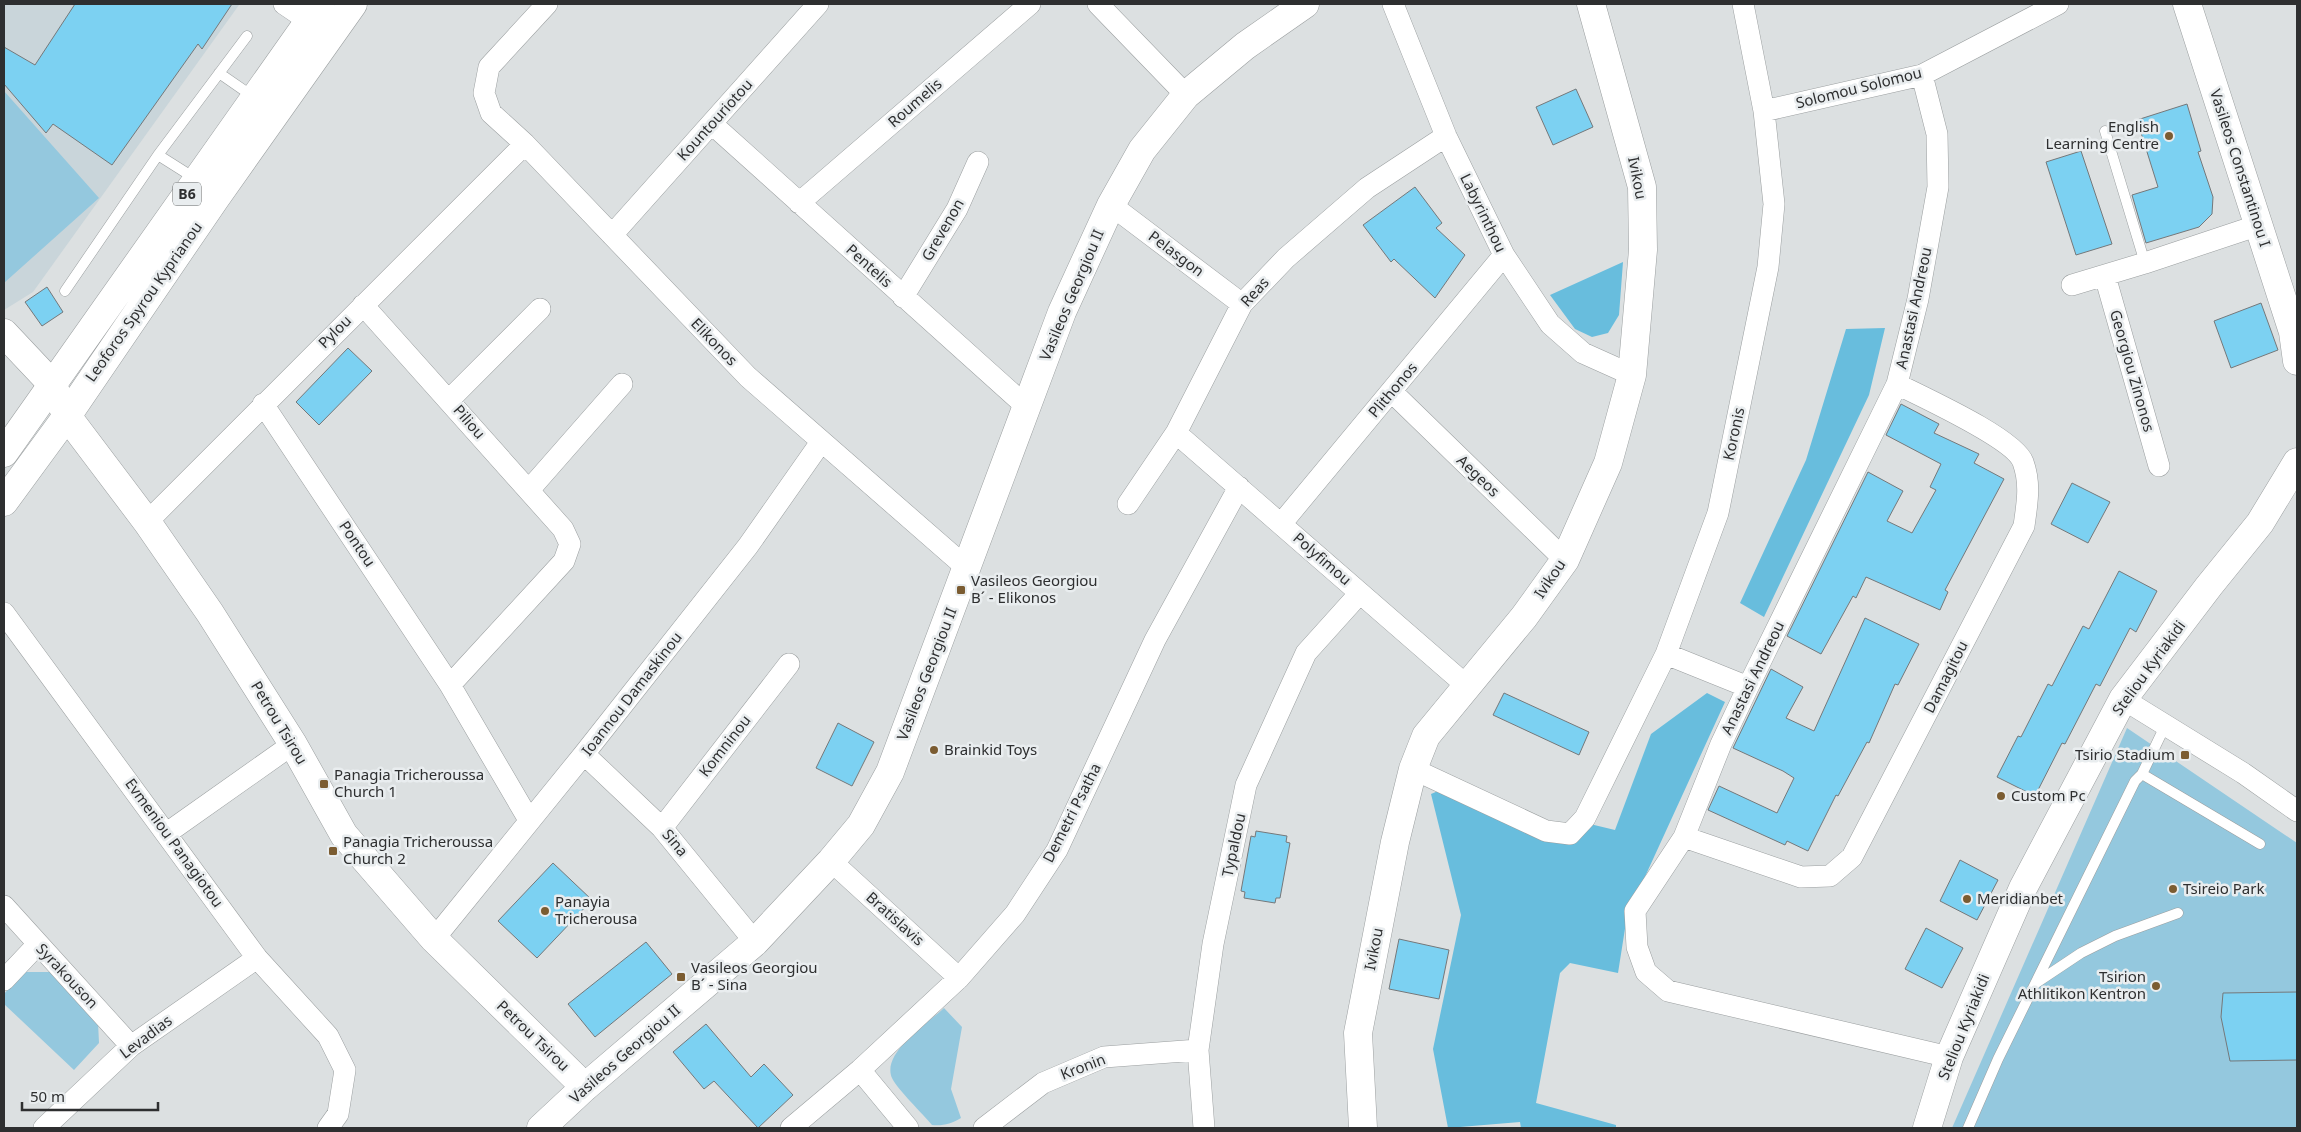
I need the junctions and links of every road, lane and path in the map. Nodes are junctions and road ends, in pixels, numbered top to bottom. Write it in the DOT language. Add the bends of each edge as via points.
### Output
graph roads {
  1 [pos="284,4"];
  2 [pos="353,4"];
  3 [pos="547,4"];
  4 [pos="818,4"];
  5 [pos="1030,4"];
  6 [pos="1098,4"];
  7 [pos="1305,4"];
  8 [pos="1393,4"];
  9 [pos="1591,4"];
  10 [pos="1743,4"];
  11 [pos="2058,4"];
  12 [pos="2187,4"];
  13 [pos="2027,11"];
  14 [pos="315,12"];
  15 [pos="247,36"];
  16 [pos="219,73"];
  17 [pos="1922,75"];
  18 [pos="1186,95"];
  19 [pos="256,98"];
  20 [pos="1764,111"];
  21 [pos="712,124"];
  22 [pos="2105,131"];
  23 [pos="1446,136"];
  24 [pos="525,144"];
  25 [pos="158,155"];
  26 [pos="978,162"];
  27 [pos="197,180"];
  28 [pos="799,203"];
  29 [pos="1111,205"];
  30 [pos="2259,225"];
  31 [pos="612,235"];
  32 [pos="1504,255"];
  33 [pos="2145,264"];
  34 [pos="2105,276"];
  35 [pos="2072,285"];
  36 [pos="65,291"];
  37 [pos="902,297"];
  38 [pos="1242,304"];
  39 [pos="363,305"];
  40 [pos="540,309"];
  41 [pos="4,333"];
  42 [pos="2295,335"];
  43 [pos="2297,361"];
  44 [pos="1632,375"];
  45 [pos="52,384"];
  46 [pos="622,384"];
  47 [pos="1897,384"];
  48 [pos="1392,392"];
  49 [pos="449,400"];
  50 [pos="263,404"];
  51 [pos="1027,407"];
  52 [pos="67,416"];
  53 [pos="1176,433"];
  54 [pos="822,442"];
  55 [pos="4,454"];
  56 [pos="2297,462"];
  57 [pos="2159,466"];
  58 [pos="1238,487"];
  59 [pos="529,490"];
  60 [pos="2297,494"];
  61 [pos="4,502"];
  62 [pos="1128,504"];
  63 [pos="146,522"];
  64 [pos="1281,524"];
  65 [pos="2260,524"];
  66 [pos="1565,560"];
  67 [pos="968,569"];
  68 [pos="1360,593"];
  69 [pos="4,613"];
  70 [pos="1666,654"];
  71 [pos="789,664"];
  72 [pos="450,685"];
  73 [pos="1467,686"];
  74 [pos="1748,687"];
  75 [pos="2123,699"];
  76 [pos="2165,726"];
  77 [pos="293,744"];
  78 [pos="584,754"];
  79 [pos="1413,769"];
  80 [pos="2142,774"];
  81 [pos="2297,811"];
  82 [pos="529,820"];
  83 [pos="662,828"];
  84 [pos="167,833"];
  85 [pos="1684,837"];
  86 [pos="2260,844"];
  87 [pos="831,861"];
  88 [pos="4,906"];
  89 [pos="2178,913"];
  90 [pos="434,939"];
  91 [pos="755,942"];
  92 [pos="38,944"];
  93 [pos="257,958"];
  94 [pos="960,978"];
  95 [pos="4,980"];
  96 [pos="2035,983"];
  97 [pos="131,1046"];
  98 [pos="1198,1050"];
  99 [pos="1949,1057"];
  100 [pos="860,1070"];
  101 [pos="586,1087"];
  102 [pos="44,1128"];
  103 [pos="328,1128"];
  104 [pos="541,1128"];
  105 [pos="791,1128"];
  106 [pos="908,1128"];
  107 [pos="984,1128"];
  108 [pos="1204,1128"];
  109 [pos="1363,1128"];
  110 [pos="1927,1128"];
  111 [pos="1968,1128"];
  1 -- 14 [label="street"];
  2 -- 52 [label="street, Leoforos Spyrou Kyprianou / B6"];
  3 -- 24 [label="street, Elikonos" via="489,67 484,93 491,113"];
  4 -- 21 [label="street, Kountouriotou"];
  5 -- 28 [label="street, Roumelis"];
  6 -- 18 [label="street"];
  7 -- 18 [label="street, Vasileos Georgiou II" via="1245,46"];
  8 -- 23 [label="street, Labyrinthou"];
  9 -- 44 [label="street, Ivikou" via="1642,187 1644,250"];
  10 -- 20 [label="street, Koronis"];
  11 -- 13 [label="street, Solomou Solomou"];
  12 -- 30 [label="street, Vasileos Constantinou I"];
  13 -- 17 [label="street, Solomou Solomou"];
  14 -- 19 [label="street, Leoforos Spyrou Kyprianou / B6"];
  15 -- 16 [label="lane"];
  16 -- 19 [label="lane"];
  16 -- 25 [label="lane"];
  17 -- 20 [label="street, Solomou Solomou"];
  17 -- 47 [label="street, Anastasi Andreou" via="1937,134 1938,187 1918,299"];
  18 -- 29 [label="street, Vasileos Georgiou II" via="1142,150"];
  19 -- 27 [label="street, Leoforos Spyrou Kyprianou / B6"];
  20 -- 70 [label="street, Koronis" via="1774,204 1768,267 1718,513"];
  21 -- 28 [label="street, Pentelis"];
  21 -- 31 [label="street, Kountouriotou"];
  22 -- 33 [label="lane"];
  23 -- 32 [label="street, Labyrinthou"];
  23 -- 38 [label="street, Reas" via="1367,188 1286,258"];
  24 -- 31 [label="street, Elikonos"];
  24 -- 39 [label="street, Pylou"];
  25 -- 27 [label="lane"];
  25 -- 36 [label="lane"];
  26 -- 37 [label="street, Grevenon" via="957,209"];
  27 -- 45 [label="street, Leoforos Spyrou Kyprianou / B6"];
  28 -- 37 [label="street, Pentelis"];
  29 -- 38 [label="street, Pelasgon"];
  29 -- 51 [label="street, Vasileos Georgiou II" via="1062,312"];
  30 -- 33 [label="street"];
  30 -- 42 [label="street, Vasileos Constantinou I"];
  31 -- 54 [label="street, Elikonos" via="748,377"];
  32 -- 44 [label="street, Labyrinthou" via="1550,324 1583,353"];
  32 -- 48 [label="street, Plithonos"];
  33 -- 34 [label="street"];
  34 -- 35 [label="street"];
  34 -- 57 [label="street, Georgiou Zinonos"];
  37 -- 51 [label="street, Pentelis"];
  38 -- 53 [label="street, Reas"];
  39 -- 49 [label="street, Piliou"];
  39 -- 50 [label="street, Pylou"];
  40 -- 49 [label="street"];
  41 -- 45 [label="street, Petrou Tsirou"];
  42 -- 43 [label="street, Vasileos Constantinou I"];
  44 -- 66 [label="street, Ivikou" via="1608,463"];
  45 -- 52 [label="street, Petrou Tsirou"];
  45 -- 55 [label="street, Leoforos Spyrou Kyprianou / B6"];
  46 -- 59 [label="street"];
  47 -- 74 [label="street, Anastasi Andreou"];
  47 -- 85 [label="street, Damagitou" via="1998,437 2023,460 2029,493 2024,526 1852,857 1830,876 1801,877"];
  48 -- 64 [label="street, Plithonos"];
  48 -- 66 [label="street, Aegeos"];
  49 -- 59 [label="street, Piliou"];
  50 -- 63 [label="street, Pylou"];
  50 -- 72 [label="street, Pontou"];
  51 -- 67 [label="street, Vasileos Georgiou II"];
  52 -- 61 [label="street, Leoforos Spyrou Kyprianou / B6"];
  52 -- 63 [label="street, Petrou Tsirou"];
  53 -- 58 [label="street, Polyfimou"];
  53 -- 62 [label="street, Reas"];
  54 -- 67 [label="street, Elikonos"];
  54 -- 78 [label="street, Ioannou Damaskinou" via="748,546"];
  56 -- 65 [label="street, Steliou Kyriakidi"];
  58 -- 64 [label="street, Polyfimou"];
  58 -- 94 [label="street, Demetri Psatha" via="1155,640 1057,850 1015,914"];
  59 -- 72 [label="street, Piliou" via="563,529 570,544 564,561"];
  60 -- 65 [label="street, Steliou Kyriakidi"];
  63 -- 77 [label="street, Petrou Tsirou" via="210,613"];
  64 -- 68 [label="street, Polyfimou"];
  65 -- 75 [label="street, Steliou Kyriakidi"];
  66 -- 73 [label="street, Ivikou" via="1524,617"];
  67 -- 87 [label="street, Vasileos Georgiou II" via="890,772 861,825"];
  68 -- 73 [label="street, Polyfimou"];
  68 -- 98 [label="street, Typaldou" via="1306,652 1246,786 1213,944"];
  69 -- 84 [label="street, Evmeniou Panagiotou"];
  70 -- 74 [label="street"];
  70 -- 79 [label="street, Koronis" via="1585,818 1570,834 1546,831"];
  71 -- 83 [label="street, Komninou"];
  72 -- 82 [label="street, Pontou"];
  73 -- 79 [label="street, Ivikou" via="1426,736"];
  74 -- 85 [label="street, Anastasi Andreou"];
  75 -- 76 [label="street"];
  75 -- 99 [label="street, Steliou Kyriakidi" via="2023,888"];
  76 -- 80 [label="lane"];
  76 -- 81 [label="street" via="2243,773"];
  77 -- 84 [label="street"];
  77 -- 90 [label="street, Petrou Tsirou" via="344,835"];
  78 -- 82 [label="street, Ioannou Damaskinou"];
  78 -- 83 [label="street, Sina"];
  79 -- 109 [label="street, Ivikou" via="1395,842 1358,1033"];
  80 -- 86 [label="lane"];
  80 -- 96 [label="lane" via="2132,784"];
  82 -- 90 [label="street, Ioannou Damaskinou"];
  83 -- 91 [label="street, Sina"];
  84 -- 93 [label="street, Evmeniou Panagiotou"];
  85 -- 99 [label="street, Anastasi Andreou" via="1635,911 1637,947 1646,972 1668,991"];
  87 -- 91 [label="street, Vasileos Georgiou II"];
  87 -- 94 [label="street, Bratislavis"];
  88 -- 92 [label="street, Syrakouson"];
  89 -- 96 [label="lane" via="2115,936"];
  90 -- 101 [label="street, Petrou Tsirou"];
  91 -- 101 [label="street, Vasileos Georgiou II"];
  92 -- 95 [label="street"];
  92 -- 97 [label="street, Syrakouson"];
  93 -- 97 [label="street, Levadias"];
  93 -- 103 [label="street, Evmeniou Panagiotou" via="328,1036 345,1070 338,1114"];
  94 -- 100 [label="street, Demetri Psatha"];
  96 -- 111 [label="lane"];
  97 -- 102 [label="street, Levadias"];
  98 -- 107 [label="street, Kronin" via="1104,1057 1043,1083"];
  98 -- 108 [label="street, Typaldou"];
  99 -- 110 [label="street, Steliou Kyriakidi"];
  100 -- 105 [label="street, Demetri Psatha"];
  100 -- 106 [label="street"];
  101 -- 104 [label="street, Vasileos Georgiou II"];
}
